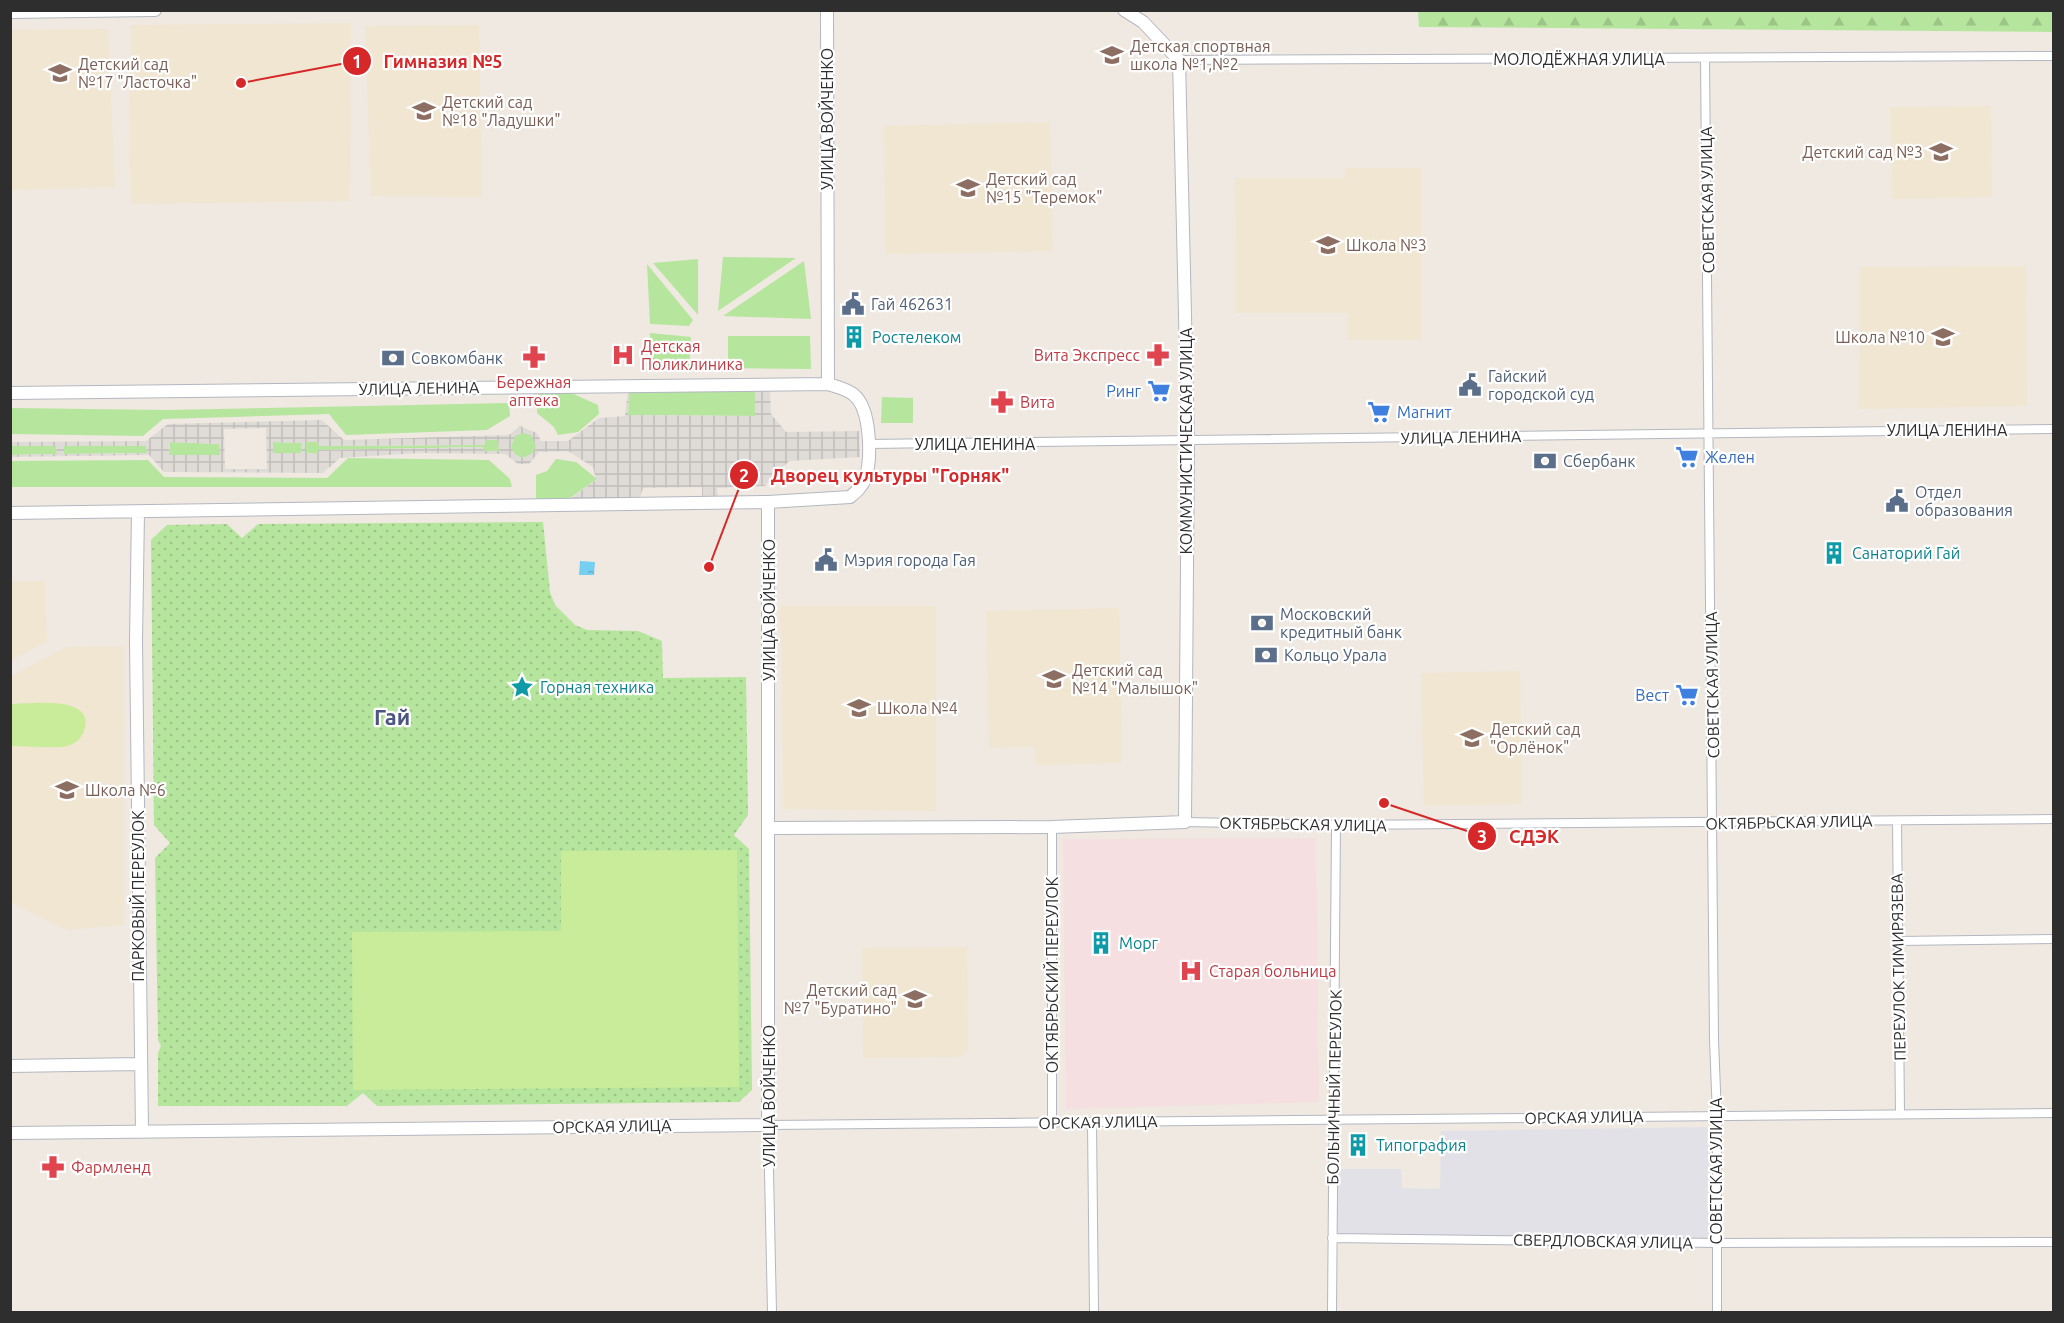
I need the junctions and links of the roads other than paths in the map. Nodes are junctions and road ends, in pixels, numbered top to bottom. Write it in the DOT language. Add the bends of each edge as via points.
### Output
graph roads {
  1 [pos="155,10"];
  2 [pos="827,10"];
  3 [pos="1124,10"];
  4 [pos="10,12"];
  5 [pos="2054,56"];
  6 [pos="1705,58"];
  7 [pos="1179,60"];
  8 [pos="828,384"];
  9 [pos="10,393"];
  10 [pos="2054,429"];
  11 [pos="1709,432"];
  12 [pos="1188,442"];
  13 [pos="868,444"];
  14 [pos="768,502"];
  15 [pos="138,512"];
  16 [pos="10,513"];
  17 [pos="2054,819"];
  18 [pos="1897,821"];
  19 [pos="1185,822"];
  20 [pos="1713,824"];
  21 [pos="1336,825"];
  22 [pos="1052,827"];
  23 [pos="769,828"];
  24 [pos="2054,939"];
  25 [pos="1898,941"];
  26 [pos="140,1064"];
  27 [pos="10,1066"];
  28 [pos="2054,1113"];
  29 [pos="1900,1114"];
  30 [pos="1717,1116"];
  31 [pos="1334,1119"];
  32 [pos="1052,1123"];
  33 [pos="1092,1123"];
  34 [pos="768,1125"];
  35 [pos="10,1132"];
  36 [pos="142,1132"];
  37 [pos="1332,1238"];
  38 [pos="1717,1242"];
  39 [pos="2054,1242"];
  40 [pos="772,1312"];
  41 [pos="1094,1312"];
  42 [pos="1332,1312"];
  43 [pos="1717,1312"];
  1 -- 4 [label="main road"];
  2 -- 8 [label="main road, УЛИЦА ВОЙЧЕНКО"];
  3 -- 7 [label="main road" via="1143,22"];
  5 -- 6 [label="street, МОЛОДЁЖНАЯ УЛИЦА"];
  6 -- 7 [label="street, МОЛОДЁЖНАЯ УЛИЦА"];
  6 -- 11 [label="street, СОВЕТСКАЯ УЛИЦА"];
  7 -- 12 [label="main road, КОММУНИСТИЧЕСКАЯ УЛИЦА"];
  8 -- 9 [label="main road, УЛИЦА ЛЕНИНА"];
  8 -- 13 [label="main road" via="854,395 861,404 866,412"];
  10 -- 11 [label="street, УЛИЦА ЛЕНИНА"];
  11 -- 12 [label="street, УЛИЦА ЛЕНИНА"];
  11 -- 20 [label="street, СОВЕТСКАЯ УЛИЦА"];
  12 -- 13 [label="street, УЛИЦА ЛЕНИНА"];
  12 -- 19 [label="main road, КОММУНИСТИЧЕСКАЯ УЛИЦА"];
  13 -- 14 [label="main road" via="868,469 863,485 850,497"];
  14 -- 15 [label="main road"];
  14 -- 23 [label="main road, УЛИЦА ВОЙЧЕНКО"];
  15 -- 16 [label="main road"];
  15 -- 26 [label="main road, ПАРКОВЫЙ ПЕРЕУЛОК"];
  17 -- 18 [label="street, ОКТЯБРЬСКАЯ УЛИЦА"];
  18 -- 20 [label="street, ОКТЯБРЬСКАЯ УЛИЦА"];
  18 -- 25 [label="street, ПЕРЕУЛОК ТИМИРЯЗЕВА"];
  19 -- 21 [label="street, ОКТЯБРЬСКАЯ УЛИЦА"];
  19 -- 22 [label="main road, ОКТЯБРЬСКАЯ УЛИЦА"];
  20 -- 21 [label="street, ОКТЯБРЬСКАЯ УЛИЦА"];
  20 -- 30 [label="street, СОВЕТСКАЯ УЛИЦА"];
  21 -- 31 [label="street, БОЛЬНИЧНЫЙ ПЕРЕУЛОК"];
  22 -- 23 [label="main road, ОКТЯБРЬСКАЯ УЛИЦА"];
  22 -- 32 [label="street, ОКТЯБРЬСКИЙ ПЕРЕУЛОК"];
  23 -- 34 [label="main road, УЛИЦА ВОЙЧЕНКО"];
  24 -- 25 [label="street"];
  25 -- 29 [label="street, ПЕРЕУЛОК ТИМИРЯЗЕВА"];
  26 -- 27 [label="main road"];
  26 -- 36 [label="main road"];
  28 -- 29 [label="street, ОРСКАЯ УЛИЦА"];
  29 -- 30 [label="street, ОРСКАЯ УЛИЦА"];
  30 -- 31 [label="street, ОРСКАЯ УЛИЦА"];
  30 -- 38 [label="street, СОВЕТСКАЯ УЛИЦА"];
  31 -- 33 [label="street, ОРСКАЯ УЛИЦА"];
  31 -- 37 [label="street, БОЛЬНИЧНЫЙ ПЕРЕУЛОК"];
  32 -- 33 [label="street, ОРСКАЯ УЛИЦА"];
  32 -- 34 [label="street, ОРСКАЯ УЛИЦА"];
  33 -- 41 [label="street"];
  34 -- 36 [label="main road, ОРСКАЯ УЛИЦА"];
  34 -- 40 [label="street, УЛИЦА ВОЙЧЕНКО"];
  35 -- 36 [label="main road, ОРСКАЯ УЛИЦА"];
  37 -- 38 [label="street, СВЕРДЛОВСКАЯ УЛИЦА"];
  37 -- 42 [label="street, БОЛЬНИЧНЫЙ ПЕРЕУЛОК"];
  38 -- 39 [label="street, СВЕРДЛОВСКАЯ УЛИЦА"];
  38 -- 43 [label="street, СОВЕТСКАЯ УЛИЦА"];
}
